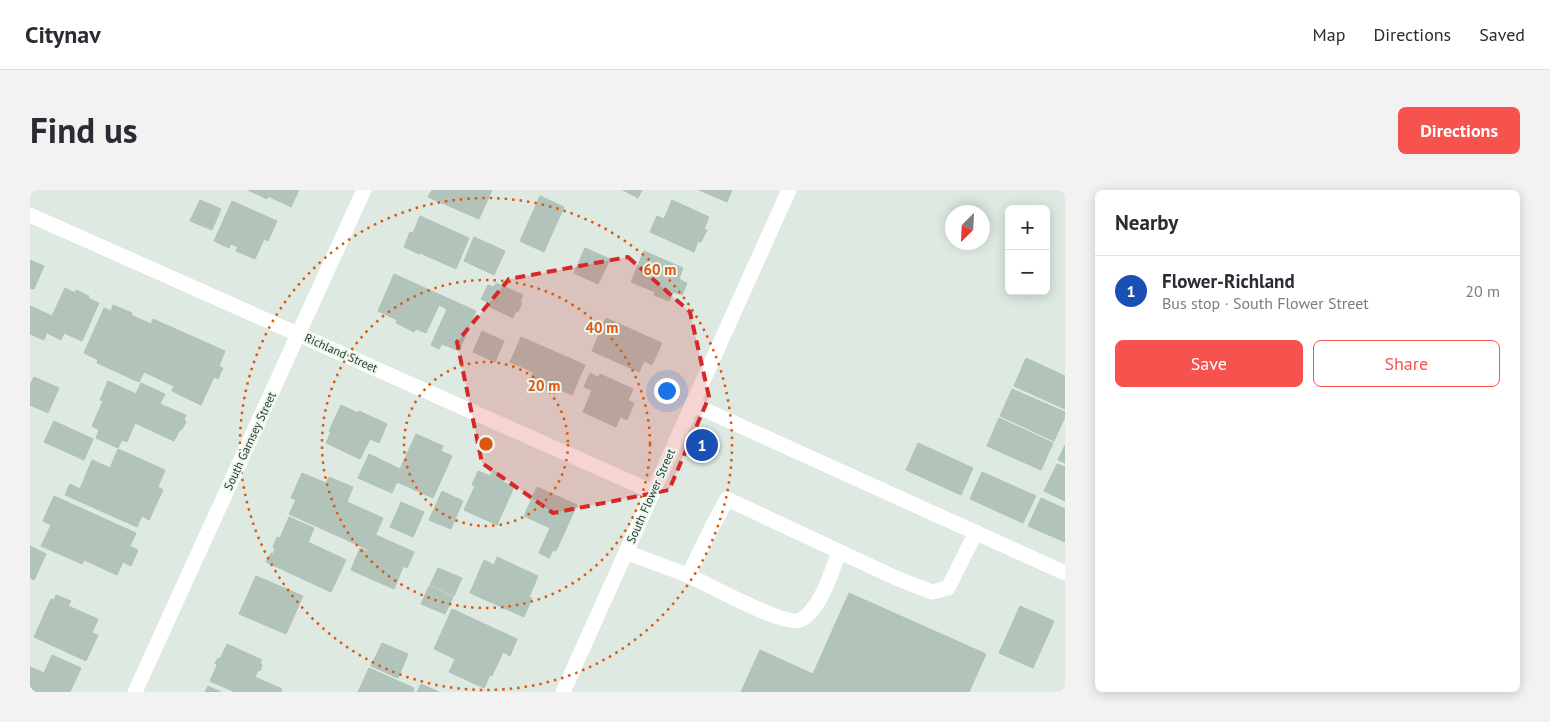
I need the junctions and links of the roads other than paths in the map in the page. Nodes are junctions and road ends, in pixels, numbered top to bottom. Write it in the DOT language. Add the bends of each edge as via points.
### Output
graph roads {
  1 [pos="364,190"];
  2 [pos="789,190"];
  3 [pos="30,215"];
  4 [pos="299,334"];
  5 [pos="692,404"];
  6 [pos="653,492"];
  7 [pos="976,532"];
  8 [pos="626,552"];
  9 [pos="839,552"];
  10 [pos="1065,573"];
  11 [pos="688,576"];
  12 [pos="135,692"];
  13 [pos="562,692"];
  1 -- 4 [label="street, South Garnsey Street"];
  2 -- 5 [label="street, South Flower Street"];
  3 -- 4 [label="street, Richland Street"];
  4 -- 6 [label="street, Richland Street"];
  4 -- 12 [label="street, South Garnsey Street"];
  5 -- 6 [label="street, South Flower Street"];
  5 -- 7 [label="street"];
  6 -- 8 [label="street, South Flower Street"];
  7 -- 9 [label="street" via="948,588 932,592"];
  7 -- 10 [label="street"];
  8 -- 11 [label="street"];
  8 -- 13 [label="street, South Flower Street"];
  9 -- 11 [label="street" via="828,583 811,612 798,621 765,612"];
  9 -- 11 [label="street" via="727,499"];
}
